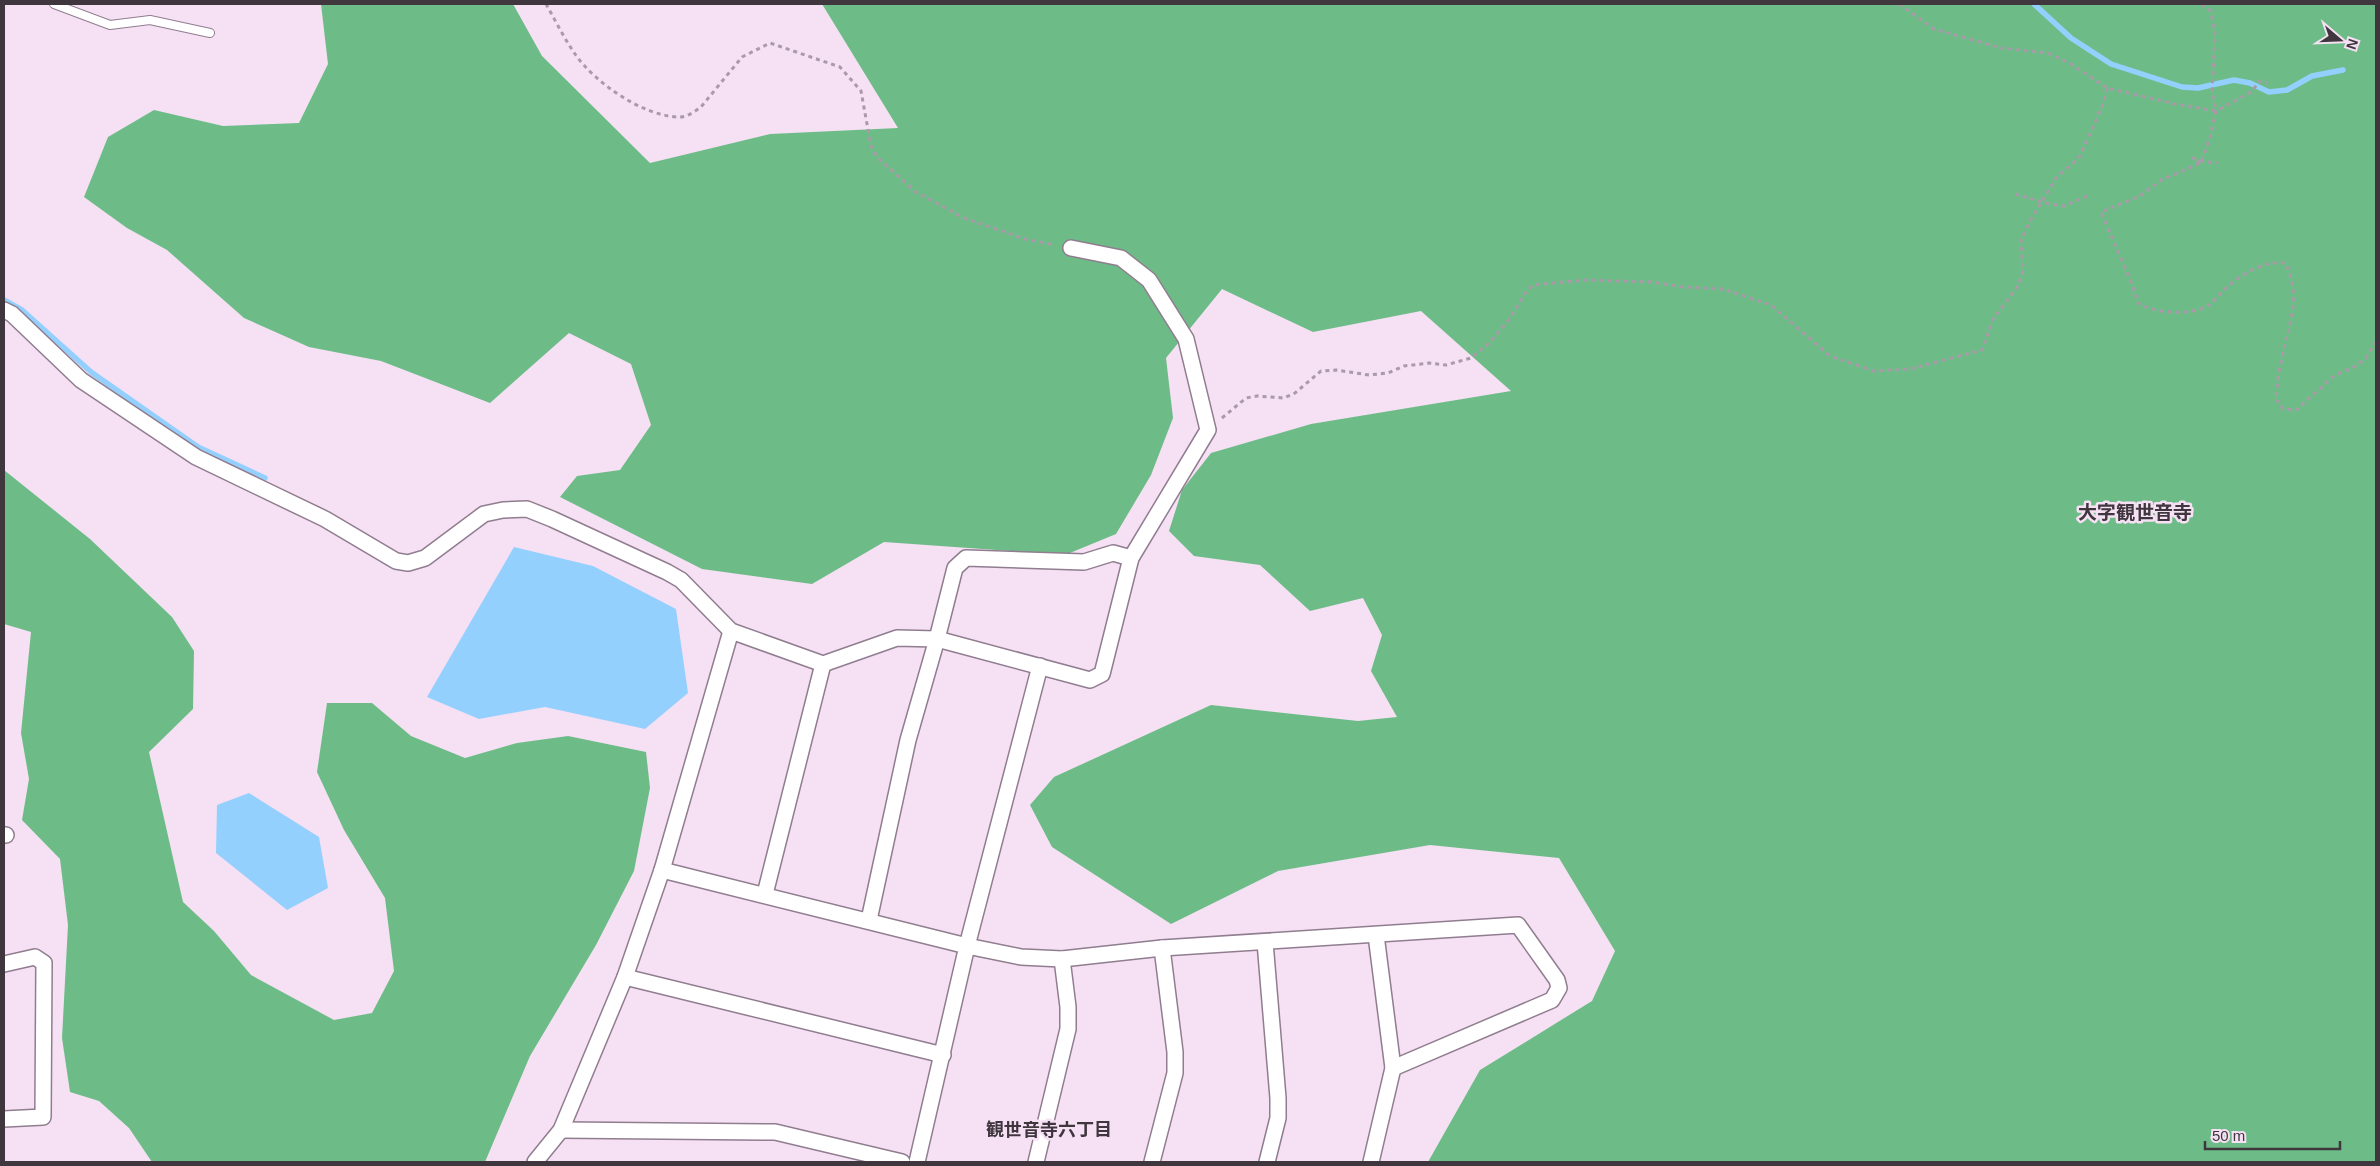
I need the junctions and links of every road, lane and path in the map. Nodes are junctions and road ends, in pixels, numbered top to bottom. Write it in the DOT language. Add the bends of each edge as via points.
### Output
graph roads {
  1 [pos="54,4"];
  2 [pos="546,4"];
  3 [pos="1899,4"];
  4 [pos="2202,4"];
  5 [pos="210,34"];
  6 [pos="2268,83"];
  7 [pos="2107,88"];
  8 [pos="2216,110"];
  9 [pos="2200,163"];
  10 [pos="2218,163"];
  11 [pos="2015,194"];
  12 [pos="2087,196"];
  13 [pos="2040,202"];
  14 [pos="1071,248"];
  15 [pos="4,310"];
  16 [pos="2376,342"];
  17 [pos="1208,430"];
  18 [pos="1131,558"];
  19 [pos="731,631"];
  20 [pos="937,639"];
  21 [pos="823,664"];
  22 [pos="1040,666"];
  23 [pos="662,870"];
  24 [pos="765,894"];
  25 [pos="869,920"];
  26 [pos="1376,935"];
  27 [pos="1265,942"];
  28 [pos="968,946"];
  29 [pos="1162,948"];
  30 [pos="1062,959"];
  31 [pos="4,964"];
  32 [pos="625,977"];
  33 [pos="943,1055"];
  34 [pos="1393,1068"];
  35 [pos="4,1119"];
  36 [pos="561,1130"];
  37 [pos="535,1162"];
  38 [pos="898,1162"];
  39 [pos="917,1162"];
  40 [pos="1036,1162"];
  41 [pos="1152,1162"];
  42 [pos="1267,1162"];
  43 [pos="1371,1162"];
  1 -- 5 [label="lane" via="110,25 150,20"];
  2 -- 14 [label="path" via="575,55 614,93 648,110 682,117 693,113 742,57 770,43 840,67 861,90 876,157 916,192 964,218 1025,239"];
  3 -- 7 [label="path" via="1934,29 2001,48 2048,53"];
  4 -- 8 [label="path" via="2211,10 2215,36 2212,92"];
  6 -- 8 [label="path" via="2260,81 2251,92"];
  7 -- 8 [label="path"];
  7 -- 13 [label="path" via="2079,158 2056,178"];
  8 -- 9 [label="path"];
  9 -- 10 [label="path" via="2193,158"];
  9 -- 16 [label="path" via="2162,180 2140,196 2101,212 2138,303 2174,312 2191,311 2209,305 2247,272 2276,262 2285,263 2292,276 2293,295 2277,384 2276,399 2283,409 2296,410 2335,375 2366,358"];
  11 -- 13 [label="path"];
  12 -- 13 [label="path" via="2064,206"];
  13 -- 17 [label="path" via="2021,240 2023,271 2018,286 1993,319 1982,350 1910,369 1874,371 1830,356 1771,305 1723,288 1585,280 1533,285 1489,344 1470,358 1446,365 1404,366 1388,373 1321,371 1284,398 1246,398"];
  14 -- 17 [label="street" via="1121,258 1149,280 1186,338"];
  15 -- 19 [label="street" via="81,380 196,457 325,519 396,561 408,563 425,558 484,514 527,510 674,576"];
  17 -- 18 [label="street"];
  18 -- 20 [label="street" via="1113,553 1084,562 966,558 954,568"];
  18 -- 22 [label="street" via="1102,674 1090,680"];
  19 -- 21 [label="street"];
  19 -- 23 [label="street"];
  20 -- 21 [label="street" via="897,638"];
  20 -- 22 [label="street"];
  20 -- 25 [label="street" via="908,740"];
  21 -- 24 [label="street"];
  22 -- 28 [label="street"];
  23 -- 24 [label="street"];
  23 -- 32 [label="street"];
  24 -- 25 [label="street"];
  25 -- 28 [label="street"];
  26 -- 27 [label="street"];
  26 -- 34 [label="street"];
  26 -- 34 [label="street" via="1518,925 1557,980 1559,988 1552,1000"];
  27 -- 29 [label="street"];
  27 -- 42 [label="street" via="1278,1098 1278,1118"];
  28 -- 30 [label="street" via="1021,957"];
  28 -- 33 [label="street"];
  29 -- 30 [label="street"];
  29 -- 41 [label="street" via="1175,1073"];
  30 -- 40 [label="street" via="1068,1029"];
  31 -- 35 [label="street" via="35,957 44,963 43,1117"];
  32 -- 33 [label="street"];
  32 -- 36 [label="street"];
  33 -- 39 [label="street"];
  34 -- 43 [label="street"];
  36 -- 37 [label="street"];
  36 -- 38 [label="street" via="775,1132"];
}
